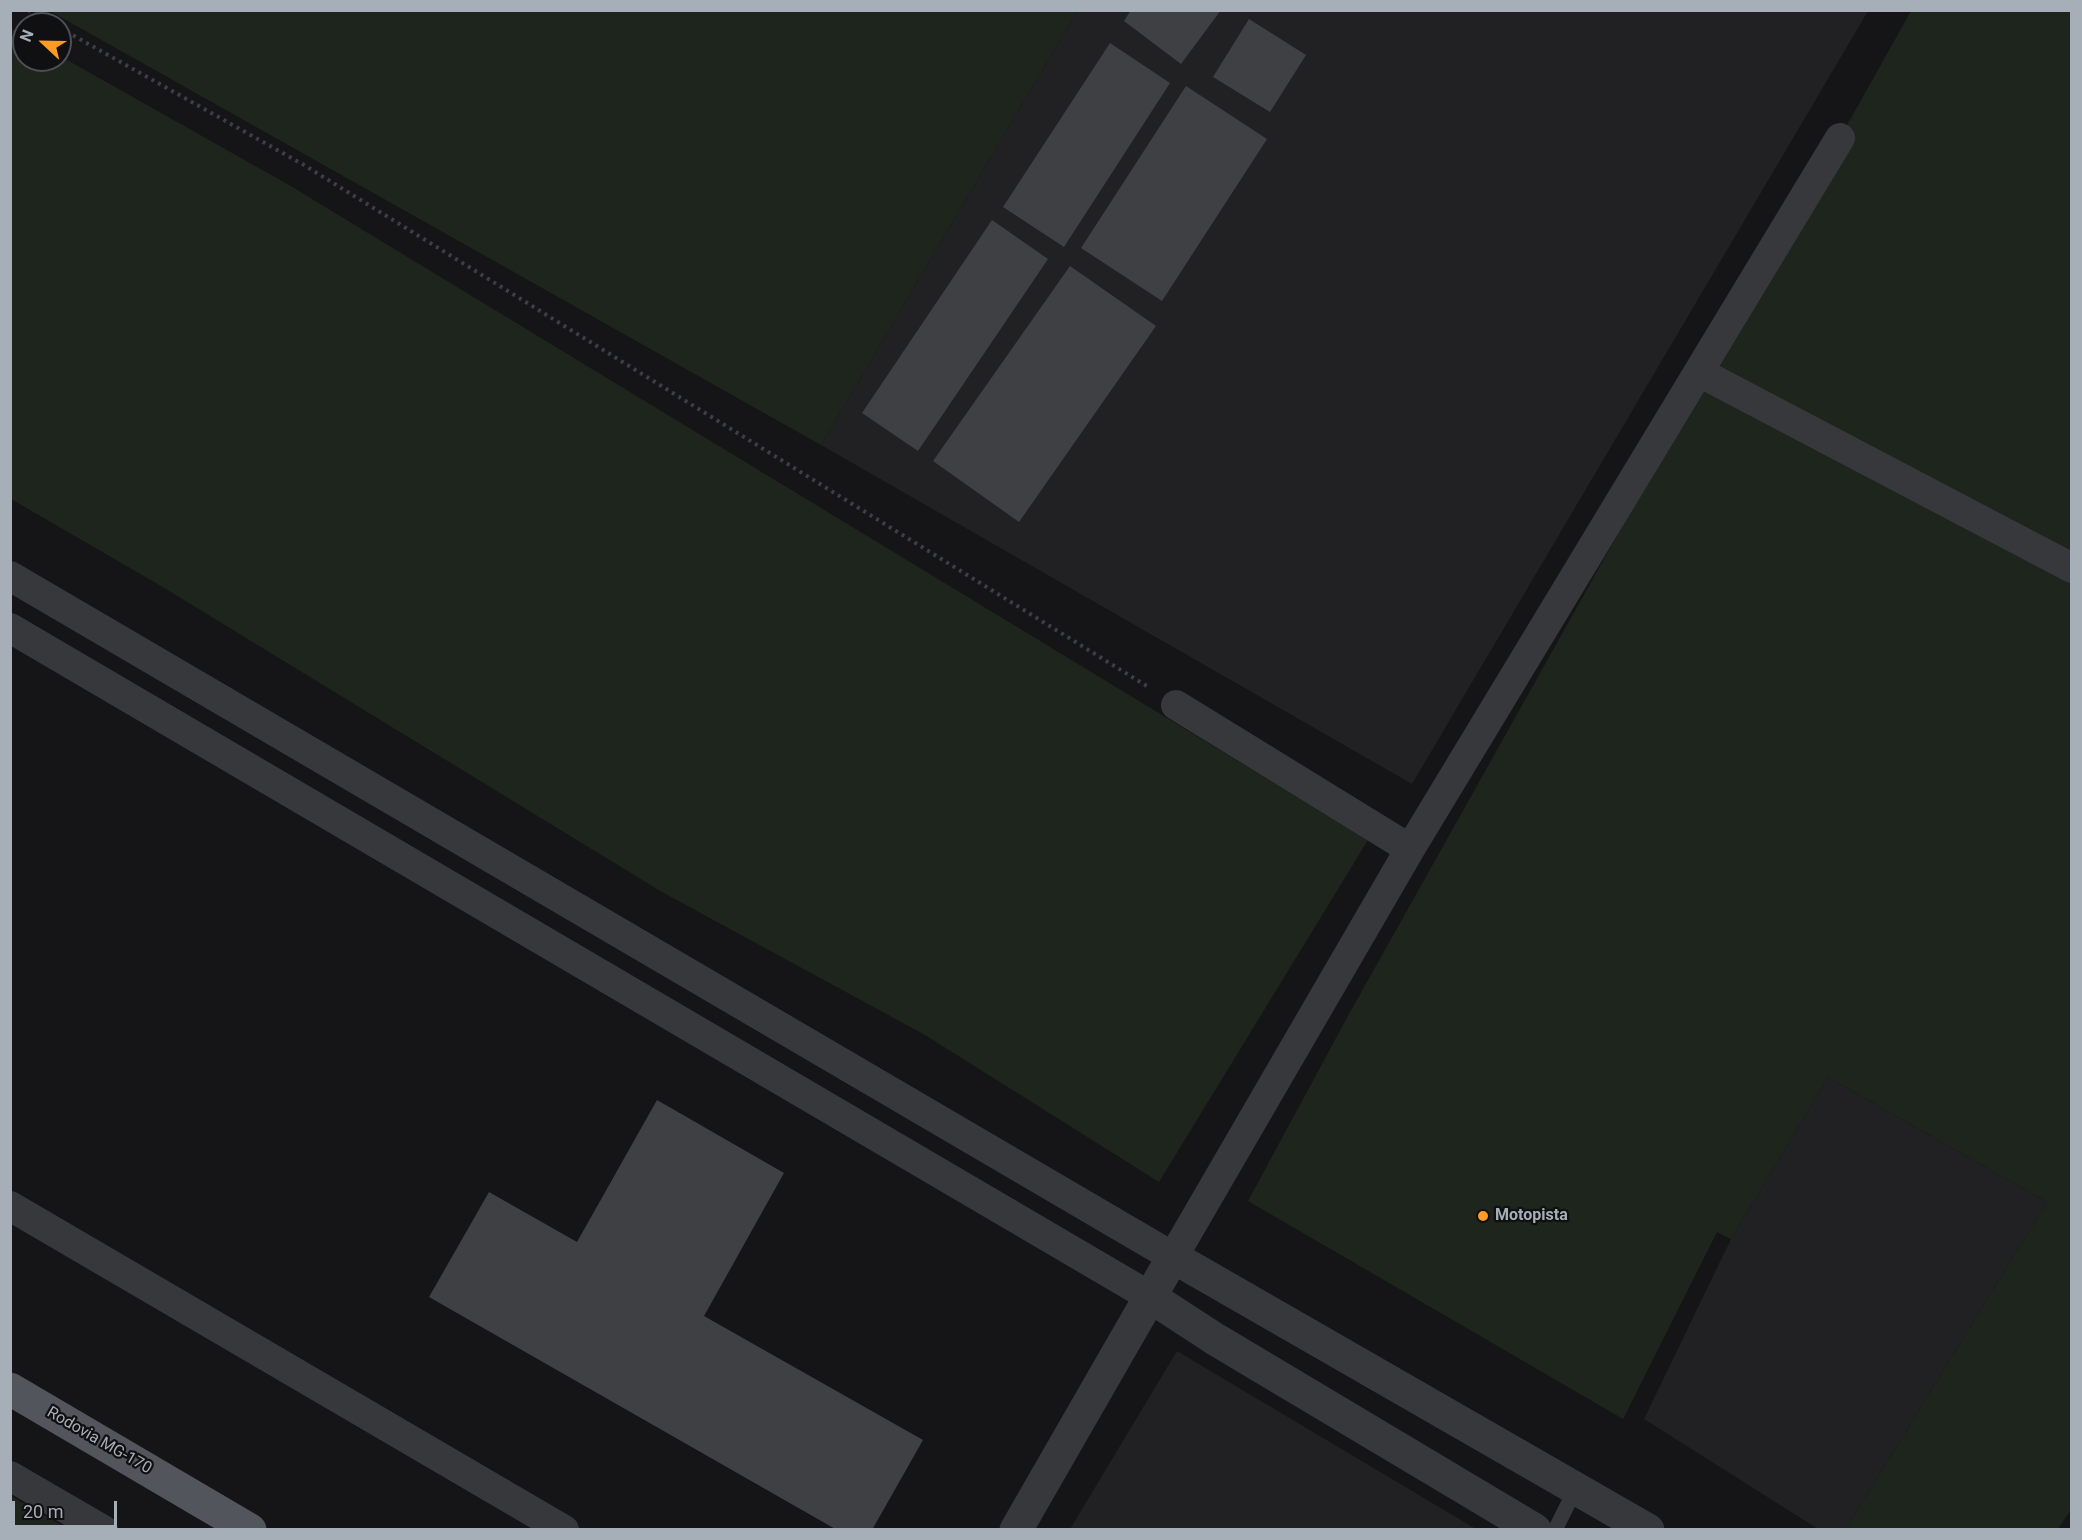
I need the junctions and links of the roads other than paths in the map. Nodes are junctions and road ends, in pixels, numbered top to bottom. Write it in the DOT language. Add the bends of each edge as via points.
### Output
graph roads {
  1 [pos="1840,138"];
  2 [pos="1699,372"];
  3 [pos="2072,568"];
  4 [pos="10,576"];
  5 [pos="10,628"];
  6 [pos="1176,705"];
  7 [pos="1410,849"];
  8 [pos="10,1206"];
  9 [pos="1173,1257"];
  10 [pos="1149,1296"];
  11 [pos="10,1389"];
  12 [pos="10,1476"];
  13 [pos="1576,1488"];
  14 [pos="102,1530"];
  15 [pos="250,1530"];
  16 [pos="564,1530"];
  17 [pos="1016,1530"];
  18 [pos="1536,1530"];
  19 [pos="1555,1530"];
  20 [pos="1648,1530"];
  1 -- 2 [label="street"];
  2 -- 3 [label="street"];
  2 -- 7 [label="street"];
  4 -- 9 [label="street"];
  5 -- 10 [label="street"];
  6 -- 7 [label="street"];
  7 -- 9 [label="street"];
  8 -- 16 [label="street"];
  9 -- 10 [label="street"];
  9 -- 13 [label="street"];
  10 -- 17 [label="street"];
  10 -- 18 [label="street"];
  11 -- 15 [label="main road, Rodovia MG-170"];
  12 -- 14 [label="street"];
  13 -- 19 [label="lane"];
  13 -- 20 [label="street"];
}
